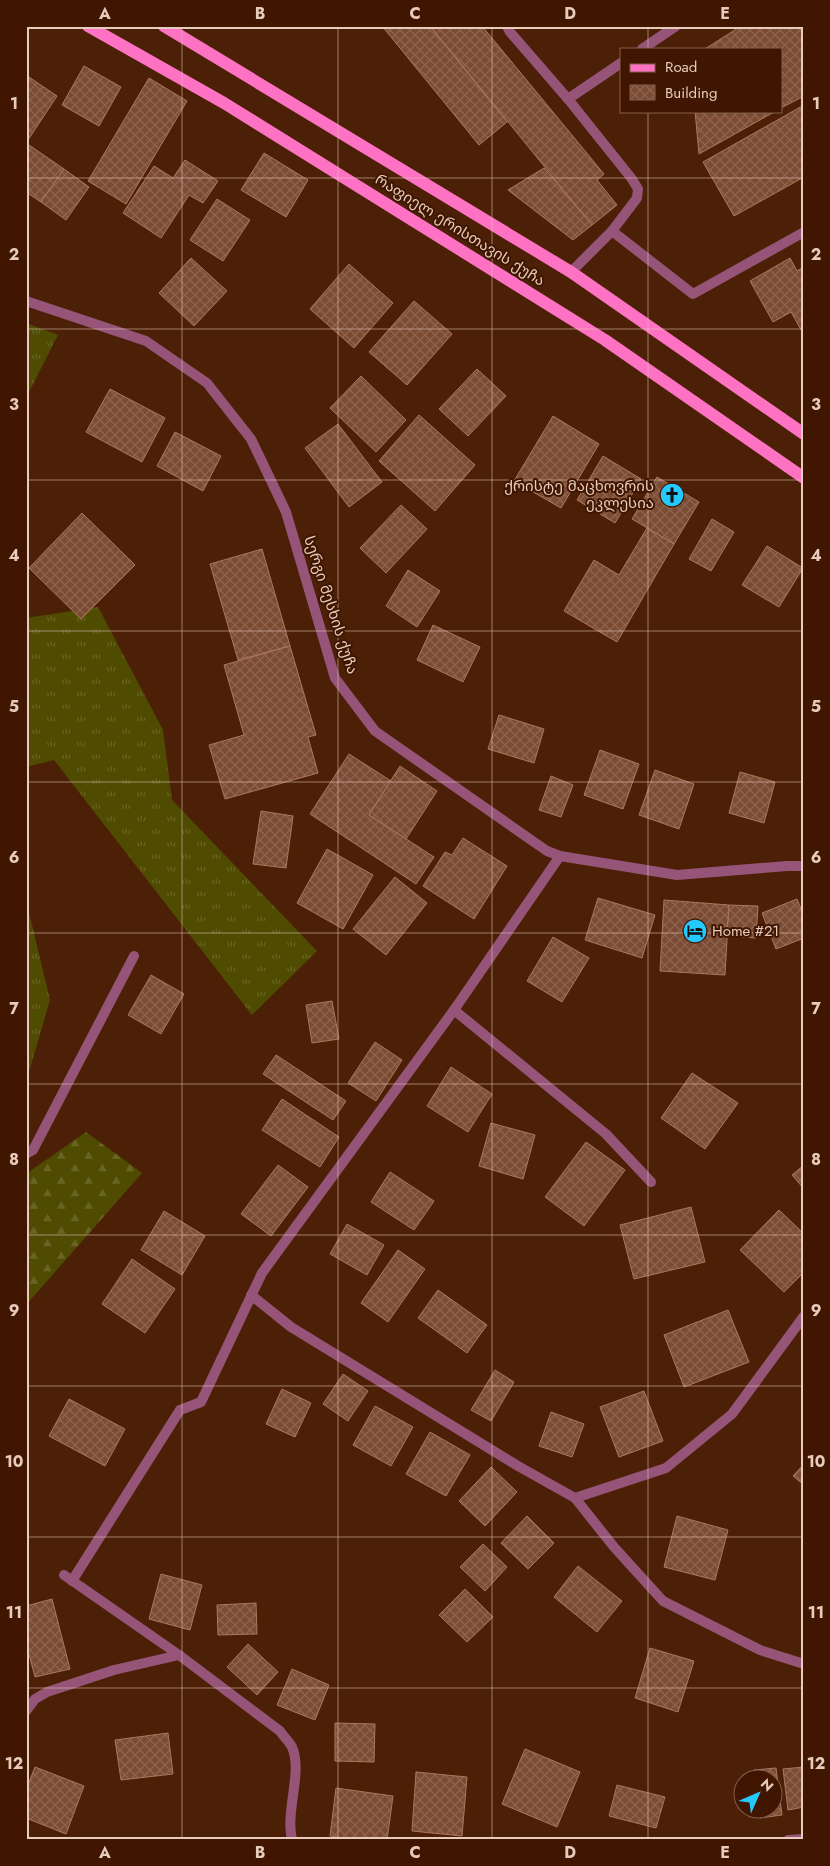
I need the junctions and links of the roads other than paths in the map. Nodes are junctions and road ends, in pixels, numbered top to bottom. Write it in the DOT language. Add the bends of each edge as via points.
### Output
graph roads {
  1 [pos="88,26"];
  2 [pos="164,26"];
  3 [pos="507,26"];
  4 [pos="676,26"];
  5 [pos="643,48"];
  6 [pos="620,64"];
  7 [pos="568,99"];
  8 [pos="612,231"];
  9 [pos="804,232"];
  10 [pos="571,272"];
  11 [pos="26,301"];
  12 [pos="804,434"];
  13 [pos="804,478"];
  14 [pos="560,856"];
  15 [pos="804,866"];
  16 [pos="134,956"];
  17 [pos="454,1010"];
  18 [pos="26,1154"];
  19 [pos="651,1182"];
  20 [pos="251,1295"];
  21 [pos="804,1316"];
  22 [pos="575,1498"];
  23 [pos="179,1655"];
  24 [pos="804,1664"];
  25 [pos="26,1711"];
  26 [pos="804,1839"];
  27 [pos="292,1840"];
  28 [pos="788,1840"];
  1 -- 13 [label="main road, რაფიელ ერისთავის ქუჩა" via="224,103 605,340"];
  2 -- 10 [label="main road, რაფიელ ერისთავის ქუჩა"];
  3 -- 7 [label="street"];
  4 -- 5 [label="street"];
  6 -- 7 [label="street"];
  7 -- 8 [label="street" via="638,189 637,198"];
  8 -- 9 [label="street" via="693,294"];
  8 -- 10 [label="street"];
  10 -- 12 [label="main road, რაფიელ ერისთავის ქუჩა"];
  11 -- 14 [label="street, სერგი მესხის ქუჩა" via="146,341 207,382 251,439 286,512 335,678 375,731 548,851"];
  14 -- 15 [label="street, სერგი მესხის ქუჩა" via="677,875"];
  14 -- 17 [label="street"];
  16 -- 18 [label="street" via="34,1150"];
  17 -- 19 [label="street" via="606,1134"];
  17 -- 20 [label="street" via="262,1273"];
  20 -- 22 [label="street" via="291,1327"];
  20 -- 23 [label="street" via="201,1402 180,1410 68,1578"];
  21 -- 22 [label="street" via="732,1414 666,1468"];
  22 -- 24 [label="street" via="614,1548 663,1602 760,1650"];
  23 -- 25 [label="street" via="114,1670 47,1692 35,1698"];
  23 -- 27 [label="street" via="280,1731 292,1746 296,1764 289,1828"];
  26 -- 28 [label="street"];
}
